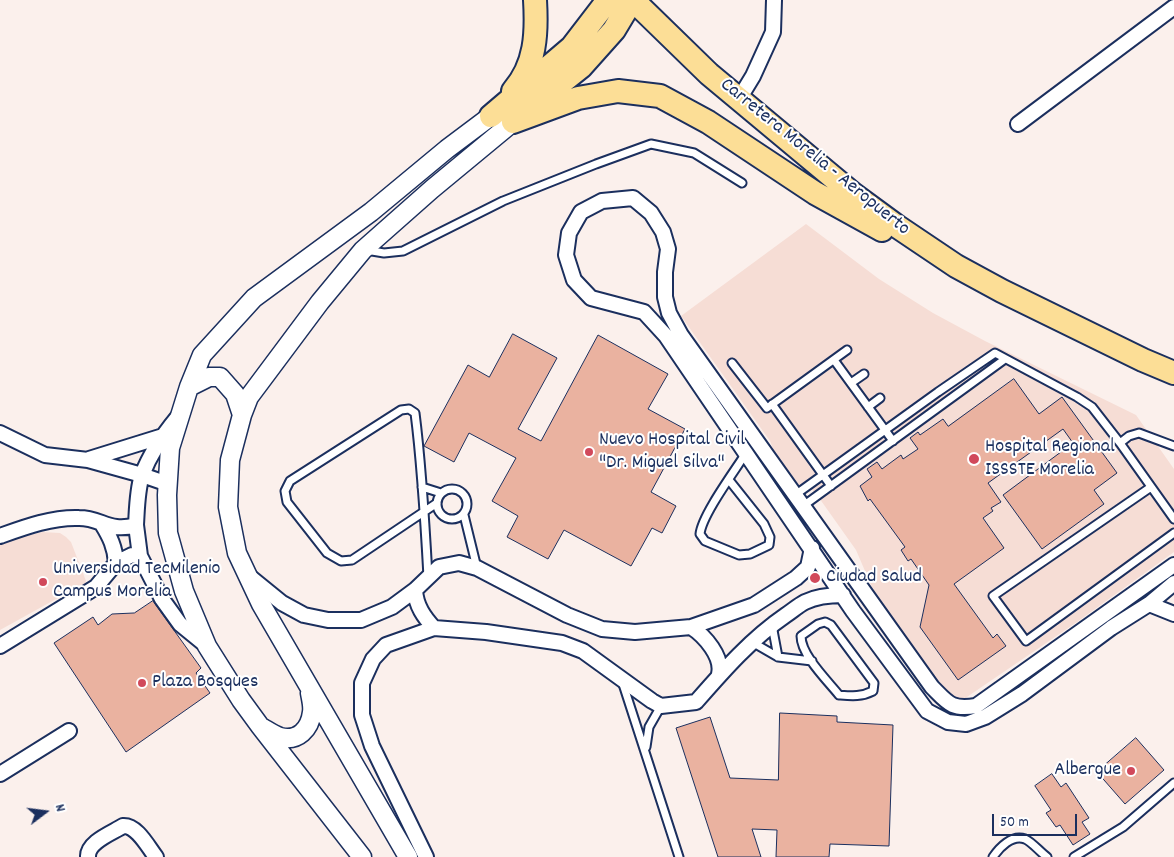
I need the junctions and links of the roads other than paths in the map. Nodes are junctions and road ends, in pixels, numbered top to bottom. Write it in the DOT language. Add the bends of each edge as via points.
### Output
graph roads {
  1 [pos="535,0"];
  2 [pos="632,0"];
  3 [pos="774,0"];
  4 [pos="606,3"];
  5 [pos="1174,6"];
  6 [pos="739,99"];
  7 [pos="492,116"];
  8 [pos="513,122"];
  9 [pos="1018,124"];
  10 [pos="742,183"];
  11 [pos="363,250"];
  12 [pos="956,266"];
  13 [pos="847,350"];
  14 [pos="1005,359"];
  15 [pos="834,360"];
  16 [pos="732,363"];
  17 [pos="1174,373"];
  18 [pos="864,374"];
  19 [pos="851,383"];
  20 [pos="189,387"];
  21 [pos="938,392"];
  22 [pos="880,398"];
  23 [pos="946,402"];
  24 [pos="772,404"];
  25 [pos="868,406"];
  26 [pos="181,414"];
  27 [pos="242,414"];
  28 [pos="885,430"];
  29 [pos="0,433"];
  30 [pos="163,436"];
  31 [pos="893,441"];
  32 [pos="1120,443"];
  33 [pos="1174,446"];
  34 [pos="746,453"];
  35 [pos="88,460"];
  36 [pos="142,475"];
  37 [pos="822,475"];
  38 [pos="729,480"];
  39 [pos="168,484"];
  40 [pos="830,486"];
  41 [pos="422,487"];
  42 [pos="1151,487"];
  43 [pos="441,494"];
  44 [pos="799,500"];
  45 [pos="437,503"];
  46 [pos="424,512"];
  47 [pos="464,515"];
  48 [pos="1174,519"];
  49 [pos="102,524"];
  50 [pos="136,525"];
  51 [pos="1174,533"];
  52 [pos="0,536"];
  53 [pos="812,548"];
  54 [pos="140,556"];
  55 [pos="116,562"];
  56 [pos="1174,565"];
  57 [pos="477,568"];
  58 [pos="247,574"];
  59 [pos="428,577"];
  60 [pos="1174,583"];
  61 [pos="415,590"];
  62 [pos="842,595"];
  63 [pos="1149,604"];
  64 [pos="1174,614"];
  65 [pos="772,625"];
  66 [pos="434,628"];
  67 [pos="691,628"];
  68 [pos="752,642"];
  69 [pos="0,646"];
  70 [pos="207,646"];
  71 [pos="778,657"];
  72 [pos="812,661"];
  73 [pos="719,674"];
  74 [pos="621,678"];
  75 [pos="310,690"];
  76 [pos="662,706"];
  77 [pos="260,726"];
  78 [pos="69,731"];
  79 [pos="646,752"];
  80 [pos="0,774"];
  81 [pos="1174,783"];
  82 [pos="88,857"];
  83 [pos="156,857"];
  84 [pos="362,857"];
  85 [pos="408,857"];
  86 [pos="426,857"];
  87 [pos="679,857"];
  88 [pos="993,857"];
  89 [pos="1046,857"];
  90 [pos="1074,857"];
  1 -- 7 [label="highway" via="536,31 532,54 521,82"];
  2 -- 6 [label="highway, Carretera Morelia - Aeropuerto"];
  2 -- 8 [label="highway" via="614,30 581,67"];
  3 -- 6 [label="street" via="773,32"];
  4 -- 7 [label="highway" via="572,47"];
  5 -- 9 [label="street"];
  6 -- 12 [label="highway, Carretera Morelia - Aeropuerto" via="853,194"];
  7 -- 20 [label="street" via="254,298 202,355"];
  8 -- 11 [label="street"];
  8 -- 12 [label="highway" via="578,98 618,92 660,96 708,122 815,193 901,241"];
  10 -- 11 [label="lane" via="694,153 651,144 503,201 403,251"];
  11 -- 27 [label="street" via="254,390"];
  12 -- 17 [label="highway, Carretera Morelia - Aeropuerto"];
  13 -- 15 [label="lane"];
  14 -- 21 [label="lane" via="995,353"];
  14 -- 23 [label="lane"];
  14 -- 32 [label="lane" via="1092,407"];
  15 -- 19 [label="lane"];
  15 -- 24 [label="lane"];
  16 -- 24 [label="lane" via="767,408"];
  18 -- 19 [label="lane"];
  19 -- 25 [label="lane"];
  20 -- 26 [label="street"];
  20 -- 27 [label="street" via="209,377 220,377 235,394"];
  21 -- 23 [label="lane"];
  21 -- 28 [label="lane"];
  22 -- 25 [label="lane"];
  23 -- 31 [label="lane"];
  24 -- 37 [label="lane"];
  25 -- 28 [label="lane"];
  26 -- 30 [label="street"];
  26 -- 39 [label="street" via="170,448"];
  27 -- 58 [label="street" via="230,460 228,507 237,553"];
  28 -- 31 [label="lane"];
  28 -- 37 [label="lane"];
  29 -- 35 [label="street" via="45,455"];
  30 -- 35 [label="street"];
  30 -- 36 [label="street"];
  31 -- 40 [label="lane"];
  32 -- 33 [label="lane" via="1138,433"];
  32 -- 42 [label="lane"];
  34 -- 38 [label="lane"];
  34 -- 44 [label="street" via="655,323 644,312 590,298 574,280 566,255 569,233 581,212 602,201 633,198 651,213 663,232 668,249 665,297 669,313 681,335"];
  34 -- 53 [label="street"];
  35 -- 36 [label="street"];
  36 -- 39 [label="street"];
  36 -- 50 [label="street"];
  37 -- 40 [label="lane"];
  37 -- 44 [label="lane"];
  38 -- 38 [label="lane" via="701,525 700,534 705,541 739,554 750,554 768,545 770,537 764,524"];
  39 -- 70 [label="street" via="168,533 184,591"];
  40 -- 44 [label="lane"];
  41 -- 43 [label="lane"];
  41 -- 46 [label="lane"];
  41 -- 46 [label="lane" via="415,413 409,408 290,481 285,491 287,502 327,553 341,561 352,560"];
  42 -- 48 [label="lane"];
  42 -- 51 [label="lane" via="993,596 1026,641"];
  43 -- 45 [label="lane"];
  43 -- 47 [label="lane" via="450,488 461,491 467,499"];
  44 -- 56 [label="street" via="932,686 947,702 960,709 976,706"];
  45 -- 46 [label="lane"];
  45 -- 47 [label="lane" via="440,514 449,520"];
  46 -- 59 [label="lane"];
  47 -- 57 [label="lane"];
  49 -- 50 [label="street" via="115,528"];
  49 -- 52 [label="street" via="79,518 37,523"];
  49 -- 55 [label="street" via="115,551"];
  50 -- 54 [label="street"];
  53 -- 62 [label="street"];
  53 -- 67 [label="street" via="808,567 796,578 754,605"];
  54 -- 55 [label="street" via="132,555"];
  54 -- 70 [label="street" via="162,599 180,624"];
  55 -- 69 [label="street" via="96,588"];
  57 -- 59 [label="street" via="459,563 439,567"];
  57 -- 67 [label="street" via="602,629 635,632"];
  58 -- 61 [label="street" via="282,603 304,615 328,620 361,620 392,607"];
  58 -- 75 [label="street"];
  59 -- 61 [label="street"];
  60 -- 63 [label="street"];
  61 -- 66 [label="street" via="422,615"];
  62 -- 63 [label="street" via="927,710 948,722 966,724 985,717 1014,698"];
  62 -- 65 [label="street" via="806,602"];
  63 -- 64 [label="street"];
  65 -- 68 [label="street"];
  65 -- 71 [label="lane"];
  66 -- 74 [label="street" via="562,643 583,651"];
  66 -- 86 [label="street" via="386,645 373,659 362,682 362,715 372,746"];
  67 -- 73 [label="street" via="712,649 720,668"];
  68 -- 71 [label="lane"];
  68 -- 73 [label="street"];
  70 -- 77 [label="street"];
  71 -- 72 [label="lane"];
  72 -- 72 [label="lane" via="839,694 853,697 873,691 874,683 831,625 825,622 801,636 803,648"];
  73 -- 76 [label="street" via="696,702"];
  74 -- 76 [label="street"];
  74 -- 79 [label="lane"];
  75 -- 77 [label="street" via="312,711 304,733 286,738"];
  75 -- 85 [label="street"];
  76 -- 79 [label="lane" via="649,726"];
  77 -- 84 [label="street"];
  78 -- 80 [label="street"];
  79 -- 87 [label="lane"];
  81 -- 90 [label="lane" via="1123,827"];
  82 -- 83 [label="street" via="91,846 128,826"];
  88 -- 89 [label="lane" via="1000,847 1015,838 1025,839"];
}
